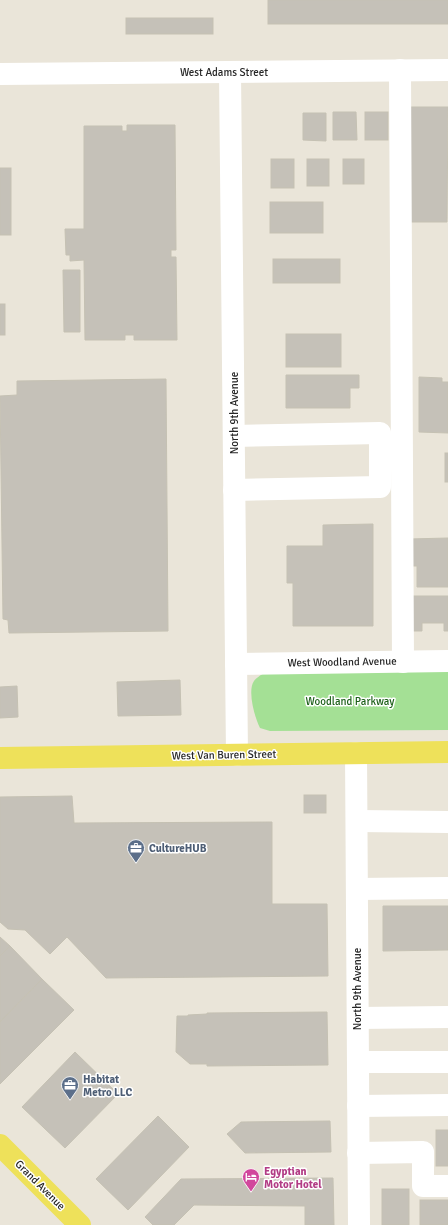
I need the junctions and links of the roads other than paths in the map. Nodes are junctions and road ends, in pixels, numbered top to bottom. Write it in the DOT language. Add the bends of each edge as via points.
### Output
graph roads {
  1 [pos="400,70"];
  2 [pos="448,70"];
  3 [pos="230,72"];
  4 [pos="0,74"];
  5 [pos="234,436"];
  6 [pos="234,490"];
  7 [pos="448,661"];
  8 [pos="403,662"];
  9 [pos="236,664"];
  10 [pos="448,752"];
  11 [pos="356,753"];
  12 [pos="238,755"];
  13 [pos="0,758"];
  14 [pos="357,821"];
  15 [pos="448,822"];
  16 [pos="448,888"];
  17 [pos="357,889"];
  18 [pos="448,1017"];
  19 [pos="358,1018"];
  20 [pos="358,1062"];
  21 [pos="448,1062"];
  22 [pos="448,1105"];
  23 [pos="358,1106"];
  24 [pos="0,1145"];
  25 [pos="358,1153"];
  26 [pos="448,1186"];
  27 [pos="80,1225"];
  28 [pos="359,1225"];
  1 -- 2 [label="street, West Adams Street"];
  1 -- 3 [label="street, West Adams Street"];
  1 -- 8 [label="street"];
  3 -- 4 [label="street, West Adams Street"];
  3 -- 5 [label="street, North 9th Avenue"];
  5 -- 6 [label="street, North 9th Avenue"];
  5 -- 6 [label="street" via="380,433 380,487"];
  6 -- 9 [label="street, North 9th Avenue"];
  7 -- 8 [label="street, West Woodland Avenue"];
  8 -- 9 [label="street, West Woodland Avenue"];
  9 -- 12 [label="street, North 9th Avenue"];
  10 -- 11 [label="main road, West Van Buren Street"];
  11 -- 12 [label="main road, West Van Buren Street"];
  11 -- 14 [label="street, North 9th Avenue"];
  12 -- 13 [label="main road, West Van Buren Street"];
  14 -- 15 [label="street"];
  14 -- 17 [label="street, North 9th Avenue"];
  16 -- 17 [label="street"];
  17 -- 19 [label="street, North 9th Avenue"];
  18 -- 19 [label="street"];
  19 -- 20 [label="street, North 9th Avenue"];
  20 -- 21 [label="street"];
  20 -- 23 [label="street, North 9th Avenue"];
  22 -- 23 [label="street"];
  23 -- 25 [label="street, North 9th Avenue"];
  24 -- 27 [label="main road, Grand Avenue"];
  25 -- 26 [label="street" via="423,1152 424,1186"];
  25 -- 28 [label="street, North 9th Avenue"];
}
